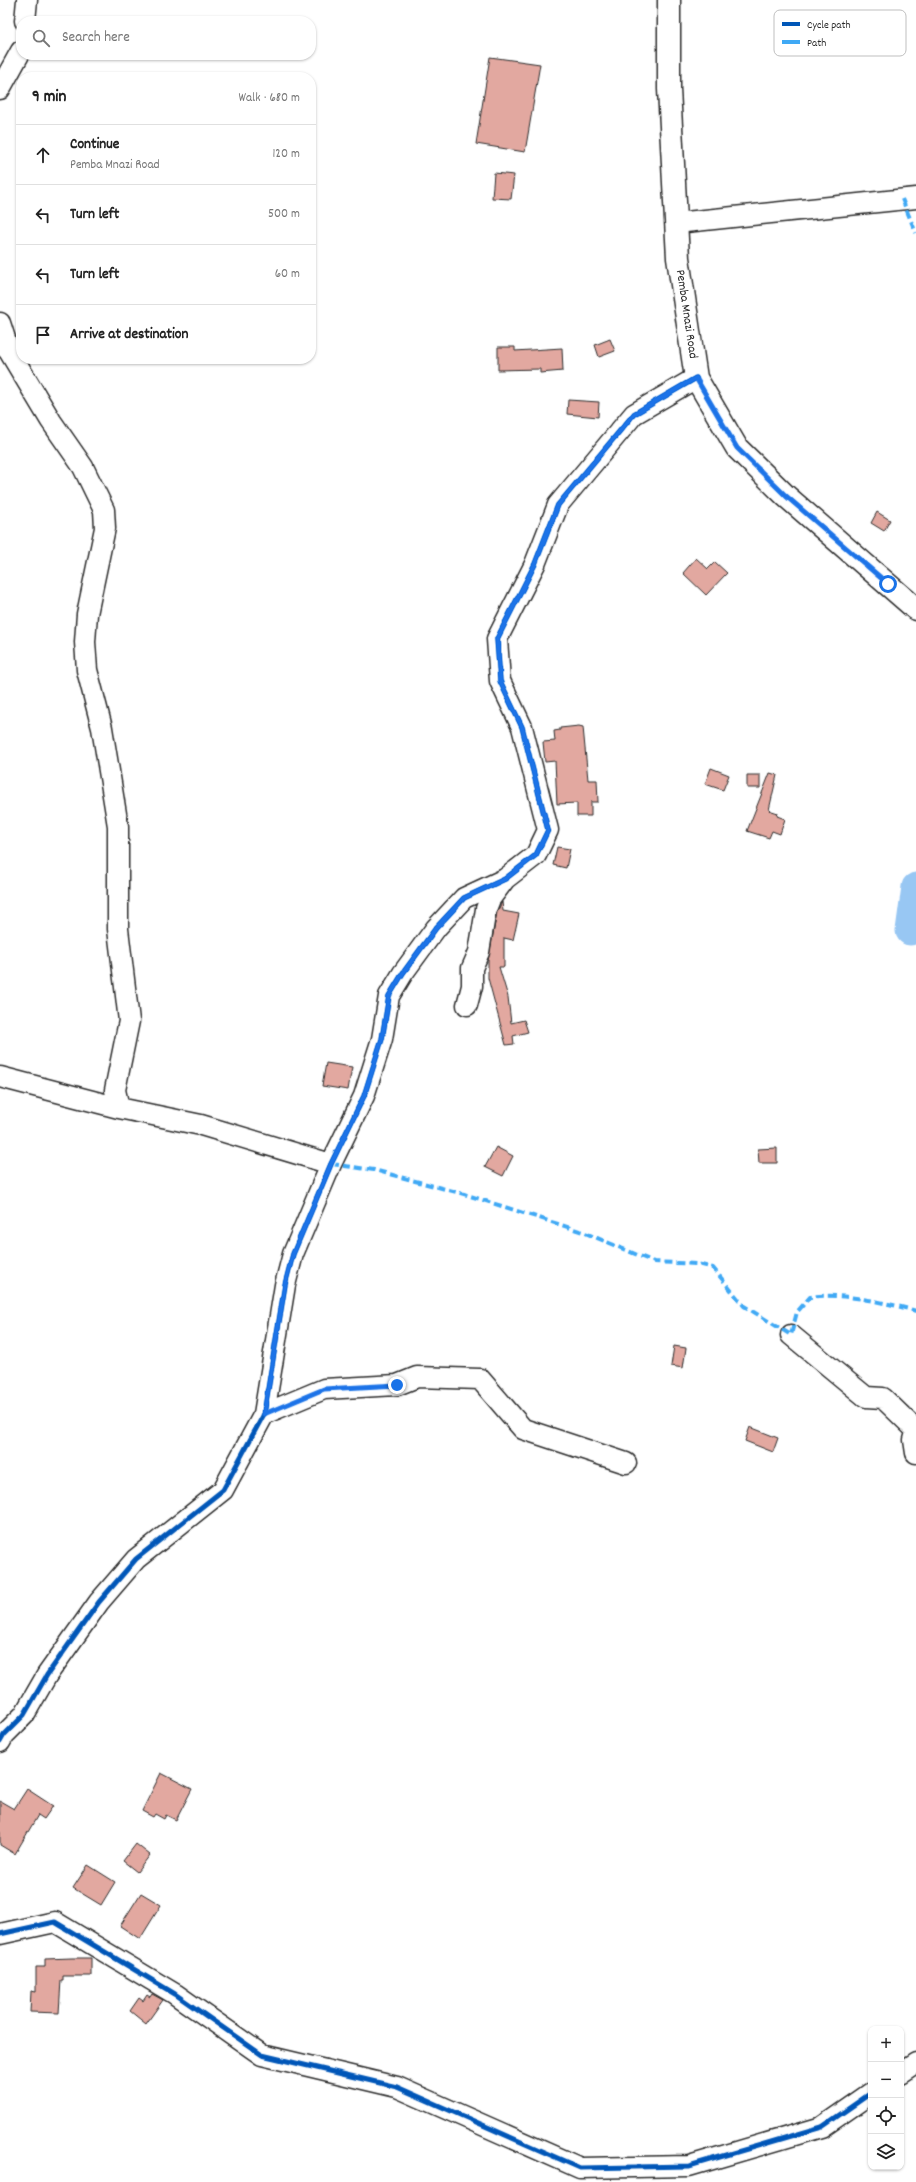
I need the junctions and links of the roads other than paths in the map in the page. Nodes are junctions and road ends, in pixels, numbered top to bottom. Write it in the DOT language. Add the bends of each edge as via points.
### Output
graph roads {
  1 [pos="27,0"];
  2 [pos="668,0"];
  3 [pos="25,16"];
  4 [pos="16,60"];
  5 [pos="0,89"];
  6 [pos="916,198"];
  7 [pos="676,223"];
  8 [pos="0,323"];
  9 [pos="5,346"];
  10 [pos="696,378"];
  11 [pos="916,609"];
  12 [pos="505,879"];
  13 [pos="467,1005"];
  14 [pos="0,1077"];
  15 [pos="119,1108"];
  16 [pos="331,1164"];
  17 [pos="791,1335"];
  18 [pos="264,1414"];
  19 [pos="916,1432"];
  20 [pos="916,1453"];
  21 [pos="626,1463"];
  22 [pos="0,1742"];
  23 [pos="0,1934"];
  24 [pos="916,2063"];
  25 [pos="904,2071"];
  26 [pos="868,2095"];
  1 -- 3 [label="street"];
  2 -- 7 [label="main road, Pemba Mnazi Road" via="669,89"];
  4 -- 5 [label="street"];
  6 -- 7 [label="street"];
  7 -- 10 [label="main road, Pemba Mnazi Road" via="678,258"];
  8 -- 9 [label="street"];
  9 -- 15 [label="street" via="50,421 83,467 104,510 105,528 87,614 85,642 87,670 102,728 118,826 118,929 129,1021 115,1090"];
  10 -- 11 [label="main road, Pemba Mnazi Road" via="737,448 786,496"];
  10 -- 12 [label="street" via="634,414 558,505 535,564 497,639 500,681 522,727 548,830 536,855"];
  12 -- 13 [label="street" via="486,909 479,952 472,968 472,986"];
  12 -- 16 [label="street" via="464,898 436,928 403,973 389,996 382,1039 364,1096"];
  14 -- 15 [label="street"];
  15 -- 16 [label="street" via="201,1125"];
  16 -- 18 [label="street" via="293,1254 285,1284"];
  17 -- 19 [label="street" via="866,1397 883,1398"];
  18 -- 21 [label="street" via="324,1389 397,1385 417,1377 480,1378 523,1429"];
  18 -- 22 [label="street" via="224,1490 136,1559 99,1602 47,1675 24,1715"];
  19 -- 20 [label="street"];
  23 -- 26 [label="street" via="55,1922 175,1994 262,2055 397,2087 580,2168 689,2166 822,2126"];
  24 -- 25 [label="street"];
}
